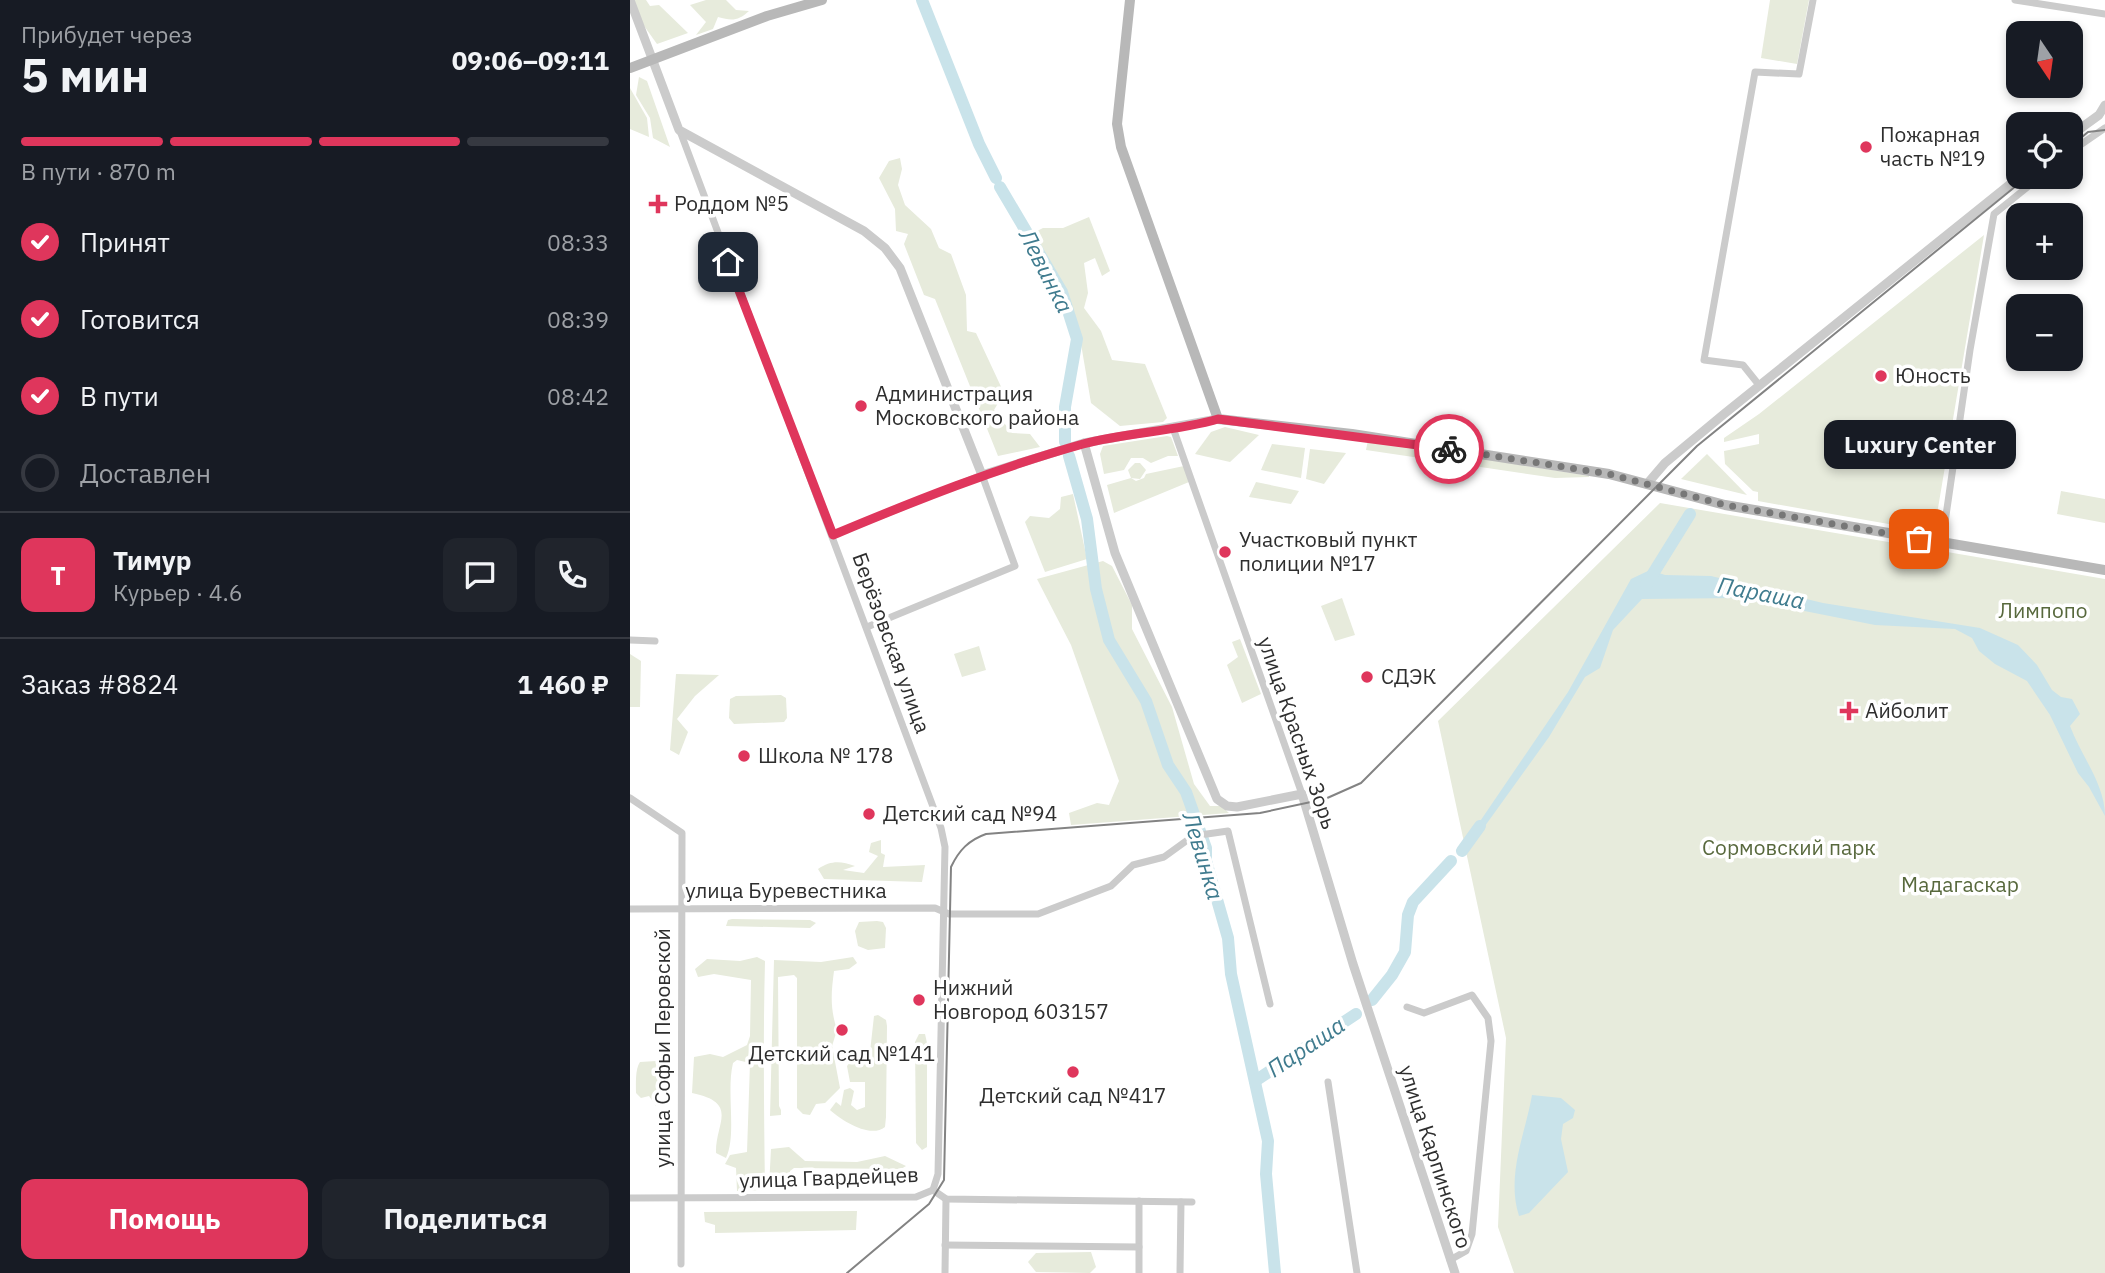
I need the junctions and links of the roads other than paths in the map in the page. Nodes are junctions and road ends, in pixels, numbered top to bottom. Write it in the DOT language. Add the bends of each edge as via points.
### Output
graph roads {
  1 [pos="630,0"];
  2 [pos="822,0"];
  3 [pos="1130,0"];
  4 [pos="1813,0"];
  5 [pos="2015,0"];
  6 [pos="2105,14"];
  7 [pos="652,60"];
  8 [pos="630,68"];
  9 [pos="2105,105"];
  10 [pos="2102,118"];
  11 [pos="2105,128"];
  12 [pos="2083,129"];
  13 [pos="680,130"];
  14 [pos="2083,143"];
  15 [pos="2006,187"];
  16 [pos="2025,189"];
  17 [pos="1985,203"];
  18 [pos="1994,214"];
  19 [pos="1759,385"];
  20 [pos="1218,419"];
  21 [pos="1173,428"];
  22 [pos="1084,443"];
  23 [pos="982,475"];
  24 [pos="1647,484"];
  25 [pos="833,535"];
  26 [pos="1942,543"];
  27 [pos="2105,570"];
  28 [pos="867,627"];
  29 [pos="630,640"];
  30 [pos="655,641"];
  31 [pos="1302,794"];
  32 [pos="630,798"];
  33 [pos="681,908"];
  34 [pos="630,909"];
  35 [pos="942,911"];
  36 [pos="1270,1004"];
  37 [pos="1407,1007"];
  38 [pos="1382,1051"];
  39 [pos="1328,1082"];
  40 [pos="933,1190"];
  41 [pos="630,1198"];
  42 [pos="680,1199"];
  43 [pos="946,1199"];
  44 [pos="1139,1201"];
  45 [pos="1181,1202"];
  46 [pos="1192,1202"];
  47 [pos="945,1245"];
  48 [pos="1139,1247"];
  49 [pos="1450,1260"];
  50 [pos="681,1264"];
  51 [pos="945,1273"];
  52 [pos="1139,1273"];
  53 [pos="1180,1273"];
  54 [pos="1357,1273"];
  55 [pos="1455,1273"];
  1 -- 7 [label="street"];
  2 -- 7 [label="main road"];
  3 -- 20 [label="main road" via="1119,138"];
  4 -- 19 [label="street" via="1799,74 1755,72 1703,360 1743,365"];
  5 -- 6 [label="street"];
  7 -- 8 [label="main road"];
  7 -- 13 [label="street"];
  9 -- 10 [label="street"];
  10 -- 12 [label="street"];
  11 -- 14 [label="street"];
  13 -- 23 [label="street" via="864,231 885,248 900,268"];
  13 -- 25 [label="street, Берёзовская улица"];
  15 -- 17 [label="street"];
  16 -- 18 [label="street"];
  17 -- 18 [label="street"];
  17 -- 19 [label="street"];
  18 -- 26 [label="street"];
  19 -- 24 [label="street"];
  20 -- 21 [label="street"];
  20 -- 24 [label="main road" via="1352,434 1609,474"];
  21 -- 22 [label="street"];
  21 -- 31 [label="street, улица Красных Зорь"];
  22 -- 23 [label="street"];
  22 -- 31 [label="street" via="1115,553 1217,799 1237,807"];
  23 -- 25 [label="street"];
  23 -- 28 [label="street" via="1015,566"];
  24 -- 26 [label="main road" via="1725,505"];
  25 -- 28 [label="street, Берёзовская улица"];
  26 -- 27 [label="main road"];
  28 -- 35 [label="street, Берёзовская улица" via="940,828 945,847"];
  29 -- 30 [label="street"];
  31 -- 38 [label="street, улица Красных Зорь"];
  32 -- 33 [label="street, улица Софьи Перовской" via="682,833"];
  33 -- 34 [label="street, улица Буревестника"];
  33 -- 35 [label="street, улица Буревестника"];
  33 -- 42 [label="street, улица Софьи Перовской"];
  35 -- 36 [label="street, улица Буревестника" via="1038,914 1111,886 1133,865 1164,857 1193,836 1228,831"];
  35 -- 40 [label="street, Берёзовская улица" via="938,1174"];
  37 -- 49 [label="street" via="1424,1013 1472,995 1488,1018 1491,1041 1472,1234 1466,1251"];
  38 -- 49 [label="street, улица Карпинского"];
  39 -- 54 [label="street"];
  40 -- 42 [label="street, улица Гвардейцев" via="916,1197"];
  40 -- 43 [label="street, улица Гвардейцев"];
  41 -- 42 [label="street, улица Гвардейцев"];
  42 -- 50 [label="street, улица Софьи Перовской"];
  43 -- 44 [label="street, улица Гвардейцев"];
  43 -- 47 [label="street"];
  44 -- 45 [label="street, улица Гвардейцев"];
  44 -- 48 [label="street"];
  45 -- 46 [label="street, улица Гвардейцев"];
  45 -- 53 [label="street"];
  47 -- 48 [label="street"];
  47 -- 51 [label="street"];
  48 -- 52 [label="street"];
  49 -- 55 [label="street, улица Карпинского"];
}
